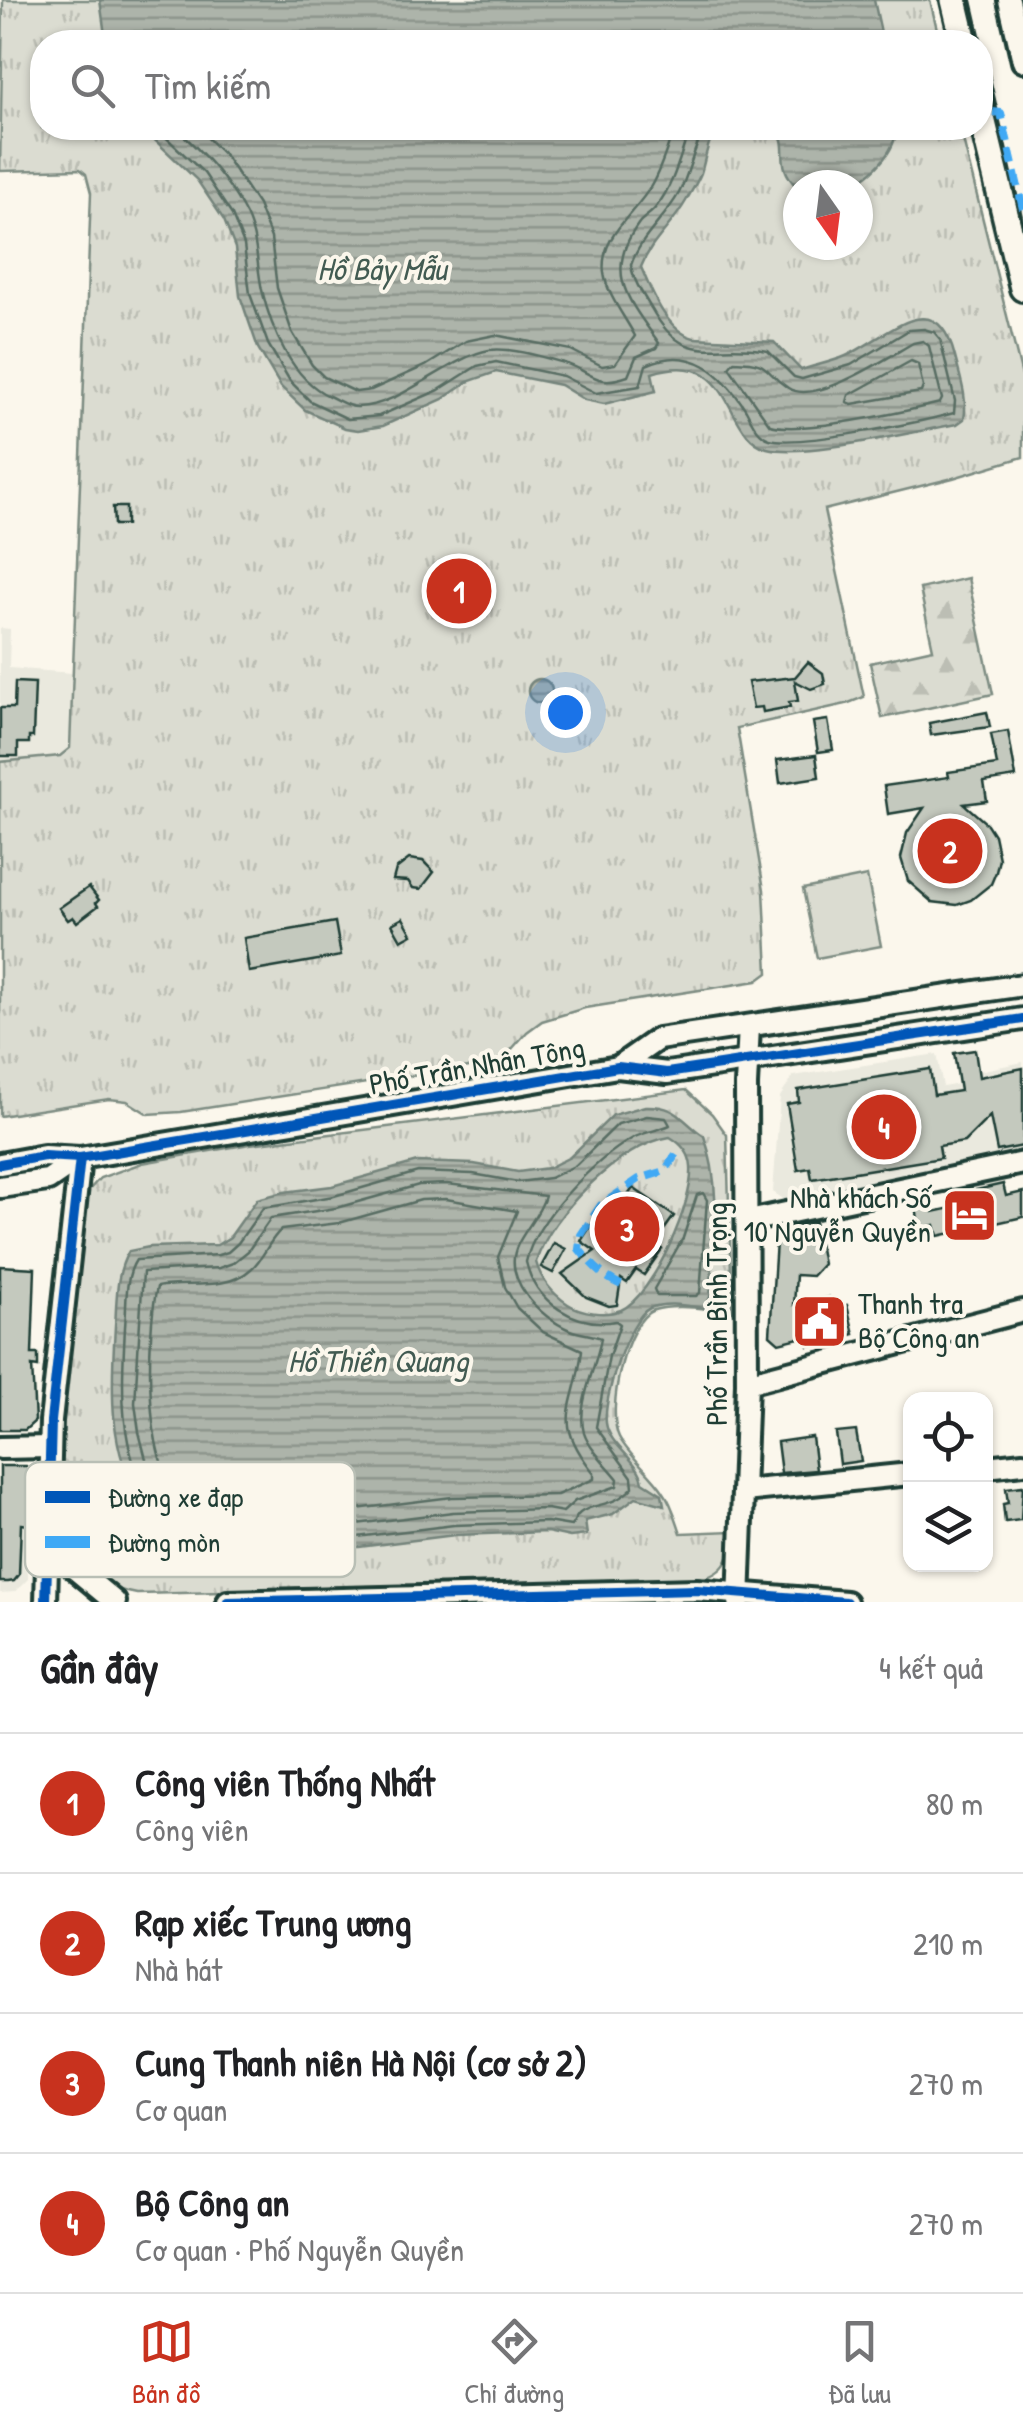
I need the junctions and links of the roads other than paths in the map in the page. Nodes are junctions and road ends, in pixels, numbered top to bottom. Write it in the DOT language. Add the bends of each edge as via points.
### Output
graph roads {
  1 [pos="954,0"];
  2 [pos="1008,0"];
  3 [pos="961,30"];
  4 [pos="1023,61"];
  5 [pos="987,140"];
  6 [pos="1023,288"];
  7 [pos="1023,984"];
  8 [pos="969,993"];
  9 [pos="1023,1020"];
  10 [pos="749,1026"];
  11 [pos="976,1027"];
  12 [pos="748,1061"];
  13 [pos="618,1068"];
  14 [pos="80,1158"];
  15 [pos="1023,1163"];
  16 [pos="0,1164"];
  17 [pos="0,1187"];
  18 [pos="749,1220"];
  19 [pos="1023,1311"];
  20 [pos="748,1384"];
  21 [pos="48,1447"];
  22 [pos="0,1448"];
  23 [pos="48,1462"];
  24 [pos="1023,1463"];
  25 [pos="993,1466"];
  26 [pos="903,1475"];
  27 [pos="744,1491"];
  28 [pos="85,1577"];
  29 [pos="739,1598"];
  30 [pos="452,1599"];
  31 [pos="115,1602"];
  32 [pos="228,1602"];
  33 [pos="846,1602"];
  1 -- 3 [label="main road"];
  2 -- 4 [label="street"];
  5 -- 6 [label="main road"];
  7 -- 8 [label="street, Phố Trần Nhân Tông"];
  8 -- 10 [label="street, Phố Trần Nhân Tông"];
  8 -- 11 [label="street"];
  9 -- 11 [label="street, Phố Trần Nhân Tông"];
  10 -- 12 [label="street, Phố Trần Bình Trọng"];
  10 -- 13 [label="street, Phố Trần Nhân Tông" via="658,1039"];
  11 -- 12 [label="street, Phố Trần Nhân Tông"];
  12 -- 13 [label="street, Phố Trần Nhân Tông" via="667,1074"];
  12 -- 18 [label="street, Phố Trần Bình Trọng"];
  13 -- 14 [label="street, Phố Trần Nhân Tông"];
  14 -- 16 [label="street, Phố Trần Nhân Tông"];
  14 -- 17 [label="street, Phố Trần Nhân Tông" via="48,1180"];
  14 -- 21 [label="street"];
  15 -- 18 [label="street"];
  18 -- 20 [label="street, Phố Trần Bình Trọng"];
  19 -- 20 [label="street"];
  20 -- 27 [label="street, Phố Trần Bình Trọng"];
  21 -- 22 [label="street"];
  21 -- 23 [label="street"];
  24 -- 25 [label="street"];
  26 -- 27 [label="street"];
  27 -- 29 [label="street, Phố Trần Bình Trọng"];
  28 -- 31 [label="street"];
  29 -- 30 [label="street" via="697,1590"];
  29 -- 33 [label="street"];
  30 -- 32 [label="street"];
}
